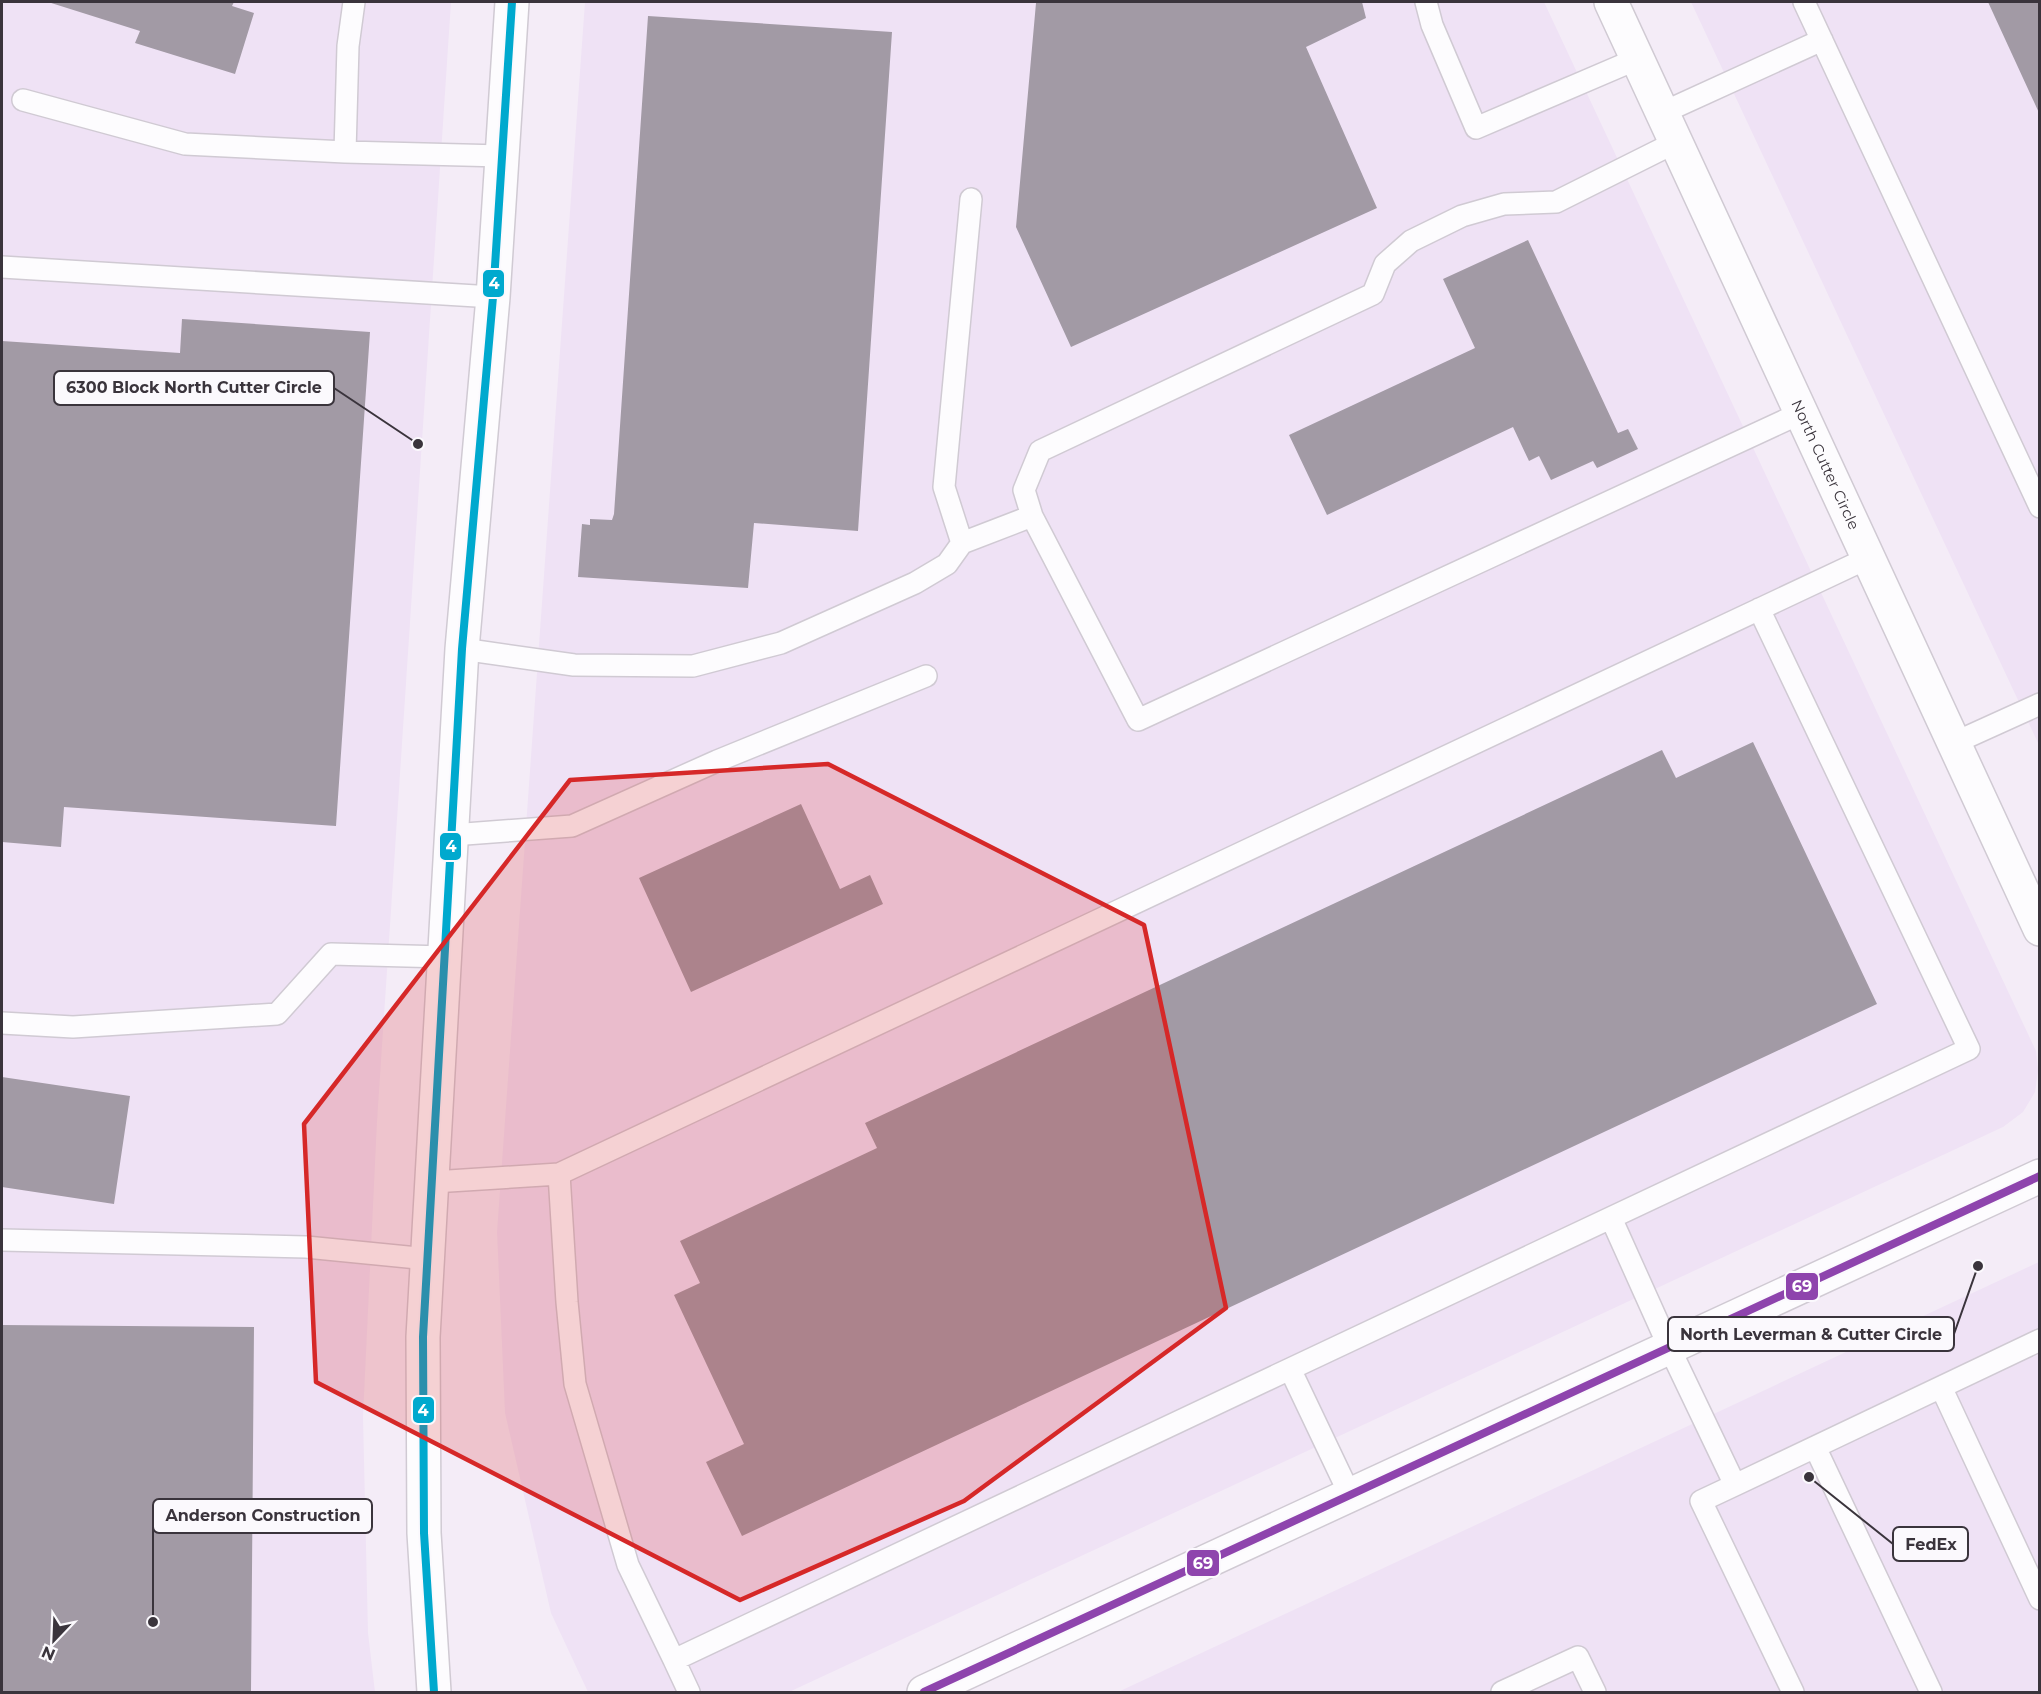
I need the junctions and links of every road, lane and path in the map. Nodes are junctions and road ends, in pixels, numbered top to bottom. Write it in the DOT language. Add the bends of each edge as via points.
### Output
graph roads {
  1 [pos="354,2"];
  2 [pos="512,2"];
  3 [pos="1426,2"];
  4 [pos="1611,2"];
  5 [pos="1804,2"];
  6 [pos="1822,40"];
  7 [pos="1637,59"];
  8 [pos="23,100"];
  9 [pos="1662,113"];
  10 [pos="1676,142"];
  11 [pos="345,152"];
  12 [pos="502,156"];
  13 [pos="971,199"];
  14 [pos="2,267"];
  15 [pos="493,297"];
  16 [pos="1801,413"];
  17 [pos="2040,507"];
  18 [pos="1032,516"];
  19 [pos="962,543"];
  20 [pos="1868,558"];
  21 [pos="1759,609"];
  22 [pos="462,649"];
  23 [pos="926,676"];
  24 [pos="2040,704"];
  25 [pos="1954,743"];
  26 [pos="452,835"];
  27 [pos="2040,929"];
  28 [pos="445,957"];
  29 [pos="2,1023"];
  30 [pos="559,1174"];
  31 [pos="2040,1176"];
  32 [pos="433,1182"];
  33 [pos="1611,1218"];
  34 [pos="2,1240"];
  35 [pos="428,1259"];
  36 [pos="2040,1340"];
  37 [pos="1669,1347"];
  38 [pos="1290,1369"];
  39 [pos="1941,1387"];
  40 [pos="1815,1447"];
  41 [pos="1735,1485"];
  42 [pos="1350,1495"];
  43 [pos="2040,1599"];
  44 [pos="674,1660"];
  45 [pos="435,1692"];
  46 [pos="689,1692"];
  47 [pos="924,1692"];
  48 [pos="1502,1692"];
  49 [pos="1595,1692"];
  50 [pos="1793,1692"];
  51 [pos="1931,1692"];
  1 -- 11 [label="lane" via="348,46"];
  2 -- 12 [label="street"];
  3 -- 7 [label="lane" via="1476,128"];
  4 -- 7 [label="street, North Cutter Circle"];
  5 -- 6 [label="lane"];
  6 -- 9 [label="lane"];
  6 -- 17 [label="lane"];
  7 -- 9 [label="street, North Cutter Circle"];
  8 -- 11 [label="lane" via="185,144"];
  9 -- 10 [label="street, North Cutter Circle"];
  10 -- 16 [label="street, North Cutter Circle"];
  10 -- 18 [label="lane" via="1556,202 1504,204 1462,216 1411,241 1385,264 1373,294 1040,451 1024,490"];
  11 -- 12 [label="lane"];
  12 -- 15 [label="street"];
  13 -- 19 [label="lane" via="944,487"];
  14 -- 15 [label="lane"];
  15 -- 22 [label="street"];
  16 -- 18 [label="lane" via="1138,720"];
  16 -- 20 [label="street, North Cutter Circle"];
  18 -- 19 [label="lane"];
  19 -- 22 [label="lane" via="947,564 915,583 781,643 693,666 573,665"];
  20 -- 21 [label="lane"];
  20 -- 25 [label="street, North Cutter Circle"];
  21 -- 30 [label="lane"];
  21 -- 33 [label="lane" via="1969,1049"];
  22 -- 26 [label="street"];
  23 -- 26 [label="lane" via="717,761 572,826"];
  24 -- 25 [label="lane"];
  25 -- 27 [label="street, North Cutter Circle"];
  26 -- 28 [label="street"];
  28 -- 29 [label="lane" via="331,954 277,1014 74,1027"];
  28 -- 32 [label="street"];
  30 -- 32 [label="lane"];
  30 -- 44 [label="lane" via="575,1384 628,1565"];
  31 -- 37 [label="street"];
  32 -- 35 [label="street"];
  33 -- 37 [label="lane"];
  33 -- 38 [label="lane"];
  34 -- 35 [label="lane" via="306,1247"];
  35 -- 45 [label="street" via="423,1337 424,1533"];
  36 -- 39 [label="lane"];
  37 -- 41 [label="lane"];
  37 -- 42 [label="street"];
  38 -- 42 [label="lane"];
  38 -- 44 [label="lane"];
  39 -- 40 [label="lane"];
  39 -- 43 [label="lane"];
  40 -- 41 [label="lane"];
  40 -- 51 [label="lane"];
  41 -- 50 [label="lane" via="1701,1501"];
  42 -- 47 [label="street"];
  44 -- 46 [label="lane"];
  48 -- 49 [label="lane" via="1578,1657"];
}
